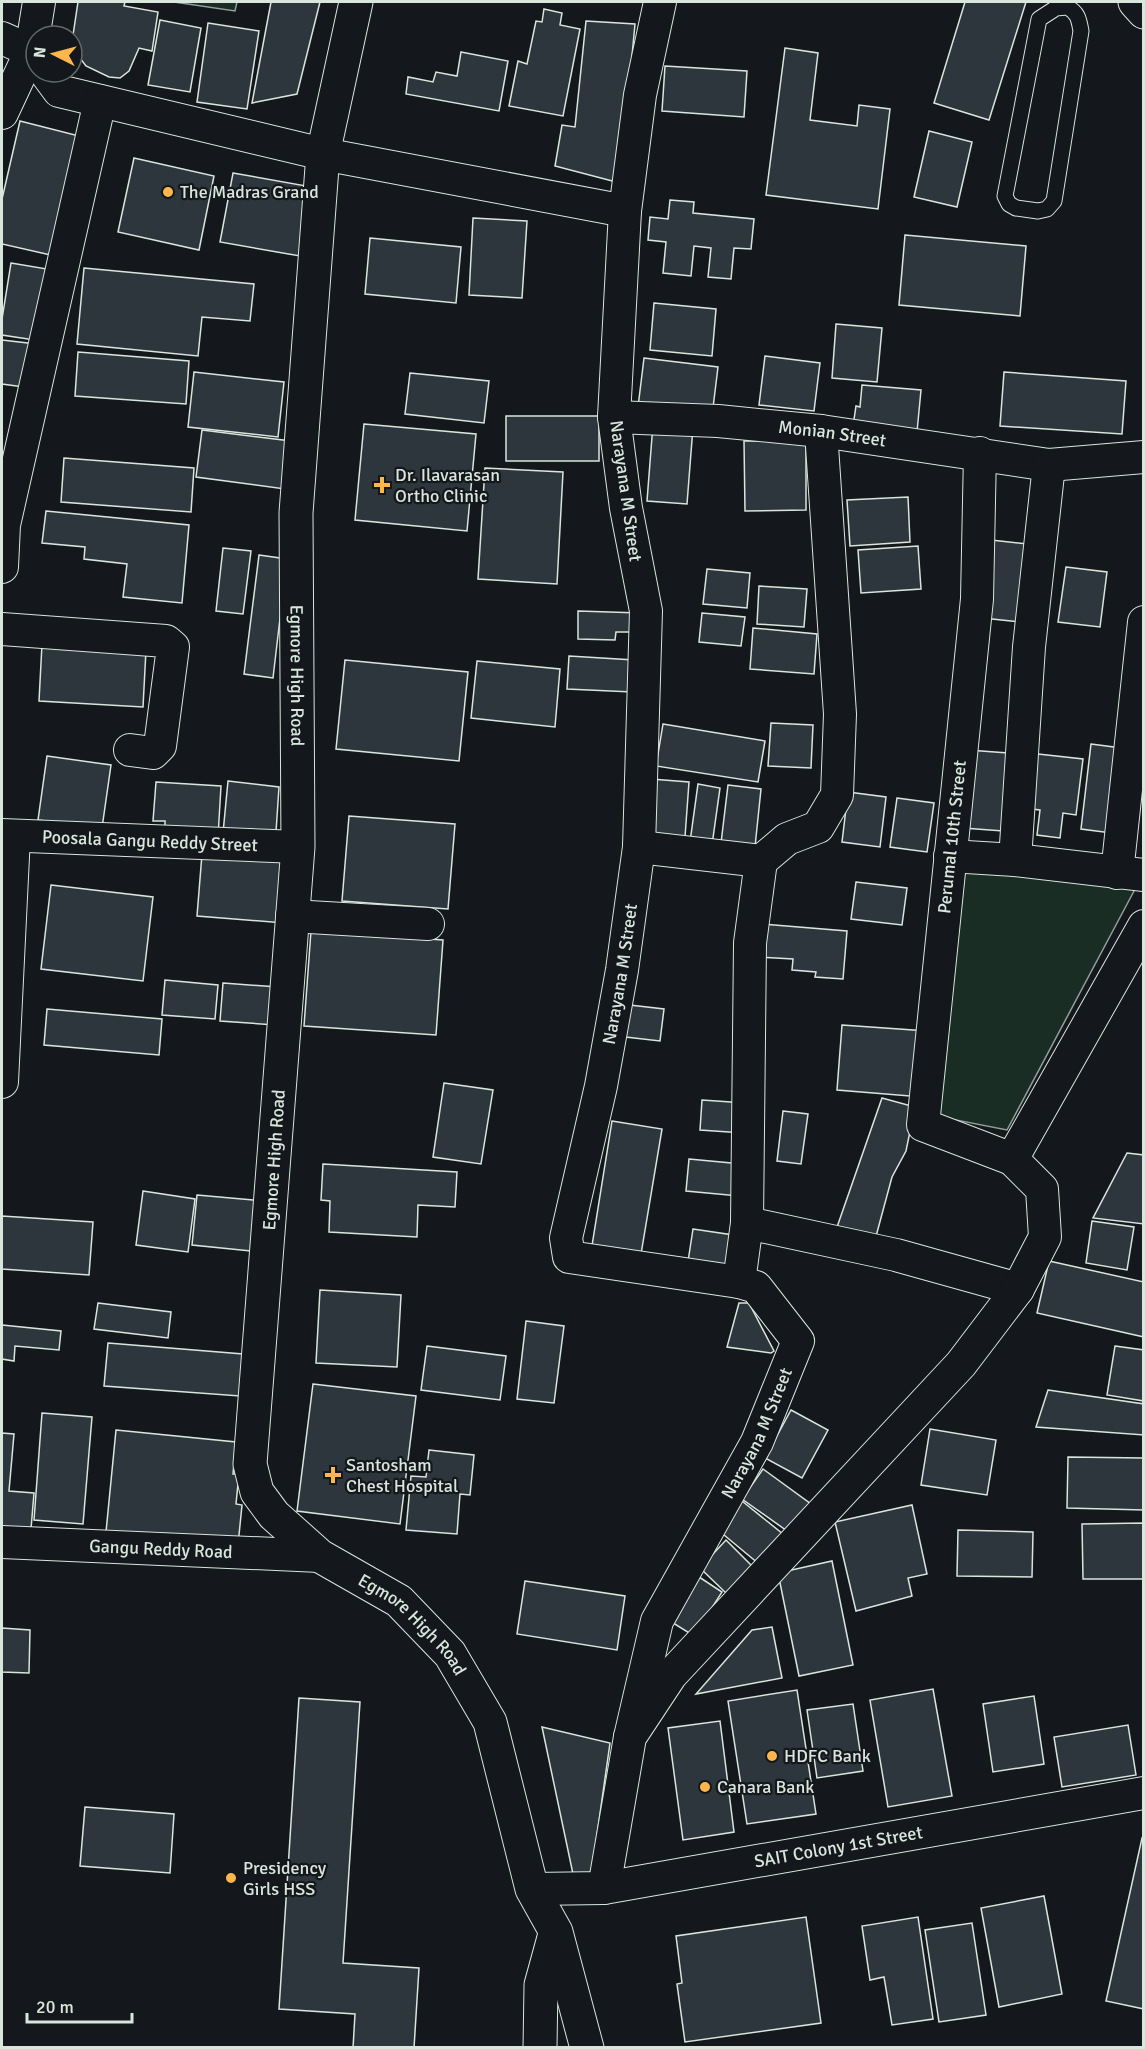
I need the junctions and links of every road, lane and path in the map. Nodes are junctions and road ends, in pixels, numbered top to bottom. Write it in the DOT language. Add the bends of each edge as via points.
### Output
graph roads {
  1 [pos="39,2"];
  2 [pos="356,2"];
  3 [pos="660,2"];
  4 [pos="1135,2"];
  5 [pos="1076,6"];
  6 [pos="1143,12"];
  7 [pos="38,24"];
  8 [pos="2,38"];
  9 [pos="24,52"];
  10 [pos="24,80"];
  11 [pos="54,84"];
  12 [pos="100,101"];
  13 [pos="2,113"];
  14 [pos="323,154"];
  15 [pos="625,211"];
  16 [pos="614,417"];
  17 [pos="821,431"];
  18 [pos="980,453"];
  19 [pos="1143,457"];
  20 [pos="1049,465"];
  21 [pos="2,567"];
  22 [pos="1143,622"];
  23 [pos="2,628"];
  24 [pos="130,750"];
  25 [pos="8,836"];
  26 [pos="298,847"];
  27 [pos="639,847"];
  28 [pos="950,856"];
  29 [pos="1015,860"];
  30 [pos="761,861"];
  31 [pos="1130,874"];
  32 [pos="292,916"];
  33 [pos="428,924"];
  34 [pos="1143,926"];
  35 [pos="2,1083"];
  36 [pos="1012,1159"];
  37 [pos="747,1222"];
  38 [pos="739,1282"];
  39 [pos="1018,1289"];
  40 [pos="2,1542"];
  41 [pos="320,1556"];
  42 [pos="630,1737"];
  43 [pos="1143,1793"];
  44 [pos="532,1888"];
  45 [pos="604,1888"];
  46 [pos="556,1932"];
  47 [pos="540,2048"];
  48 [pos="587,2048"];
  1 -- 7 [label="street"];
  2 -- 14 [label="main road, Egmore High Road"];
  3 -- 15 [label="street, Narayana M Street" via="640,95"];
  4 -- 6 [label="main road"];
  5 -- 5 [label="lane" via="1081,31 1054,201 1047,209 1038,211 1016,208 1005,196 1039,20 1056,8"];
  8 -- 9 [label="street"];
  10 -- 13 [label="street"];
  11 -- 12 [label="street" via="59,91"];
  12 -- 14 [label="street"];
  12 -- 21 [label="street" via="4,525"];
  14 -- 15 [label="street"];
  14 -- 26 [label="main road, Egmore High Road" via="296,513"];
  15 -- 16 [label="street, Narayana M Street"];
  16 -- 17 [label="street, Monian Street"];
  16 -- 27 [label="street, Narayana M Street" via="646,612"];
  17 -- 18 [label="street, Monian Street"];
  17 -- 30 [label="street" via="840,714 837,795 818,827 787,839"];
  18 -- 20 [label="street, Monian Street"];
  18 -- 28 [label="street, Perumal 10th Street" via="977,599"];
  19 -- 20 [label="street, Monian Street"];
  20 -- 29 [label="street" via="1029,647"];
  22 -- 31 [label="street"];
  23 -- 24 [label="street" via="166,641 172,647 160,746 153,753"];
  25 -- 26 [label="street, Poosala Gangu Reddy Street"];
  25 -- 35 [label="street"];
  26 -- 32 [label="main road, Egmore High Road"];
  27 -- 30 [label="street"];
  27 -- 38 [label="street, Narayana M Street" via="601,1086 566,1238 569,1257"];
  28 -- 29 [label="street"];
  28 -- 36 [label="street, Perumal 10th Street" via="923,1125"];
  29 -- 31 [label="street"];
  30 -- 37 [label="street" via="750,943"];
  32 -- 33 [label="street"];
  32 -- 41 [label="main road, Egmore High Road" via="250,1464 262,1500"];
  34 -- 36 [label="street"];
  36 -- 39 [label="street" via="1042,1189 1045,1237"];
  37 -- 38 [label="street"];
  37 -- 39 [label="street" via="896,1255"];
  38 -- 42 [label="street, Narayana M Street" via="756,1287 798,1341 757,1442 657,1621"];
  39 -- 42 [label="street" via="961,1364 670,1675"];
  40 -- 41 [label="street, Gangu Reddy Road"];
  41 -- 44 [label="main road, Egmore High Road" via="399,1601 450,1654 490,1722"];
  42 -- 45 [label="street"];
  43 -- 45 [label="street, SAIT Colony 1st Street"];
  44 -- 45 [label="street, SAIT Colony 1st Street"];
  44 -- 46 [label="main road, Egmore High Road"];
  46 -- 47 [label="main road" via="541,1985"];
  46 -- 48 [label="main road, Egmore High Road"];
}
